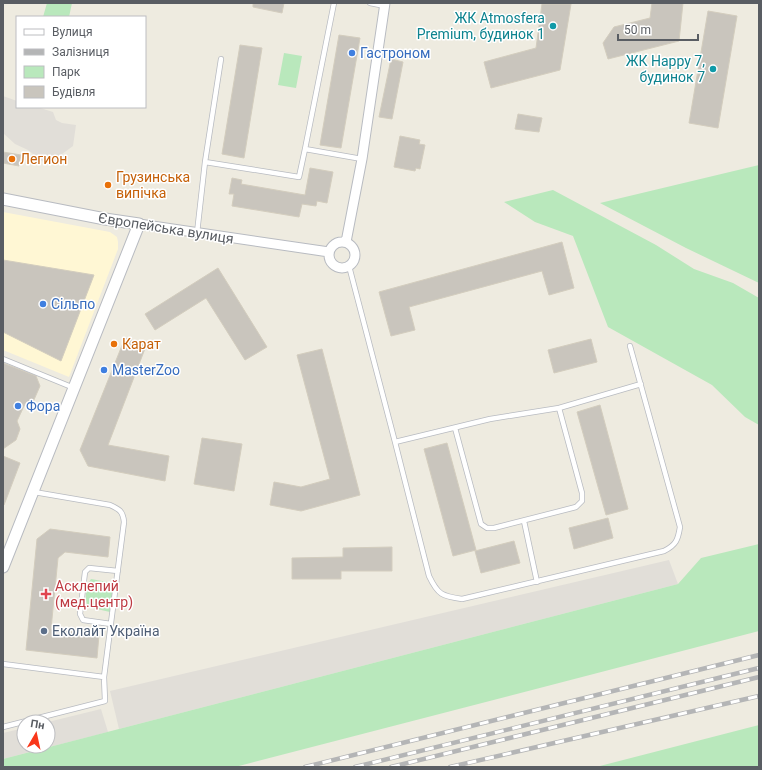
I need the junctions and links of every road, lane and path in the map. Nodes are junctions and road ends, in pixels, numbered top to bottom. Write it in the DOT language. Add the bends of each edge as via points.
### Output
graph roads {
  1 [pos="334,3"];
  2 [pos="370,3"];
  3 [pos="385,4"];
  4 [pos="221,59"];
  5 [pos="305,149"];
  6 [pos="362,160"];
  7 [pos="205,162"];
  8 [pos="3,199"];
  9 [pos="139,224"];
  10 [pos="197,233"];
  11 [pos="346,242"];
  12 [pos="329,252"];
  13 [pos="349,266"];
  14 [pos="630,346"];
  15 [pos="3,359"];
  16 [pos="641,384"];
  17 [pos="75,388"];
  18 [pos="559,408"];
  19 [pos="455,428"];
  20 [pos="396,442"];
  21 [pos="34,492"];
  22 [pos="524,521"];
  23 [pos="3,567"];
  24 [pos="118,571"];
  25 [pos="537,582"];
  26 [pos="111,624"];
  27 [pos="3,664"];
  28 [pos="104,677"];
  29 [pos="3,727"];
  1 -- 5 [label="lane"];
  2 -- 3 [label="lane"];
  3 -- 6 [label="street"];
  4 -- 7 [label="lane"];
  5 -- 6 [label="lane"];
  5 -- 7 [label="lane" via="299,177"];
  6 -- 11 [label="street"];
  7 -- 10 [label="lane"];
  8 -- 9 [label="street, Європейська вулиця"];
  9 -- 10 [label="street, Європейська вулиця"];
  9 -- 17 [label="street"];
  10 -- 12 [label="street, Європейська вулиця"];
  11 -- 12 [label="street" via="337,242"];
  11 -- 13 [label="street" via="353,247 355,256"];
  12 -- 13 [label="street" via="330,261 336,267"];
  13 -- 20 [label="lane"];
  14 -- 16 [label="lane"];
  15 -- 17 [label="lane"];
  16 -- 18 [label="lane"];
  16 -- 25 [label="lane" via="680,527 678,538 664,551"];
  17 -- 21 [label="street"];
  18 -- 19 [label="lane" via="490,419"];
  18 -- 22 [label="lane" via="582,501 576,507"];
  19 -- 20 [label="lane"];
  19 -- 22 [label="lane" via="481,524 487,528 494,528"];
  20 -- 25 [label="lane" via="429,576 435,590 448,597 462,599"];
  21 -- 23 [label="street"];
  21 -- 24 [label="lane" via="110,504 118,509 124,515 124,522"];
  22 -- 25 [label="lane"];
  24 -- 26 [label="lane"];
  24 -- 26 [label="lane" via="89,568 85,572 80,614 83,620"];
  26 -- 28 [label="lane"];
  27 -- 28 [label="lane"];
  28 -- 29 [label="lane" via="105,701"];
}
